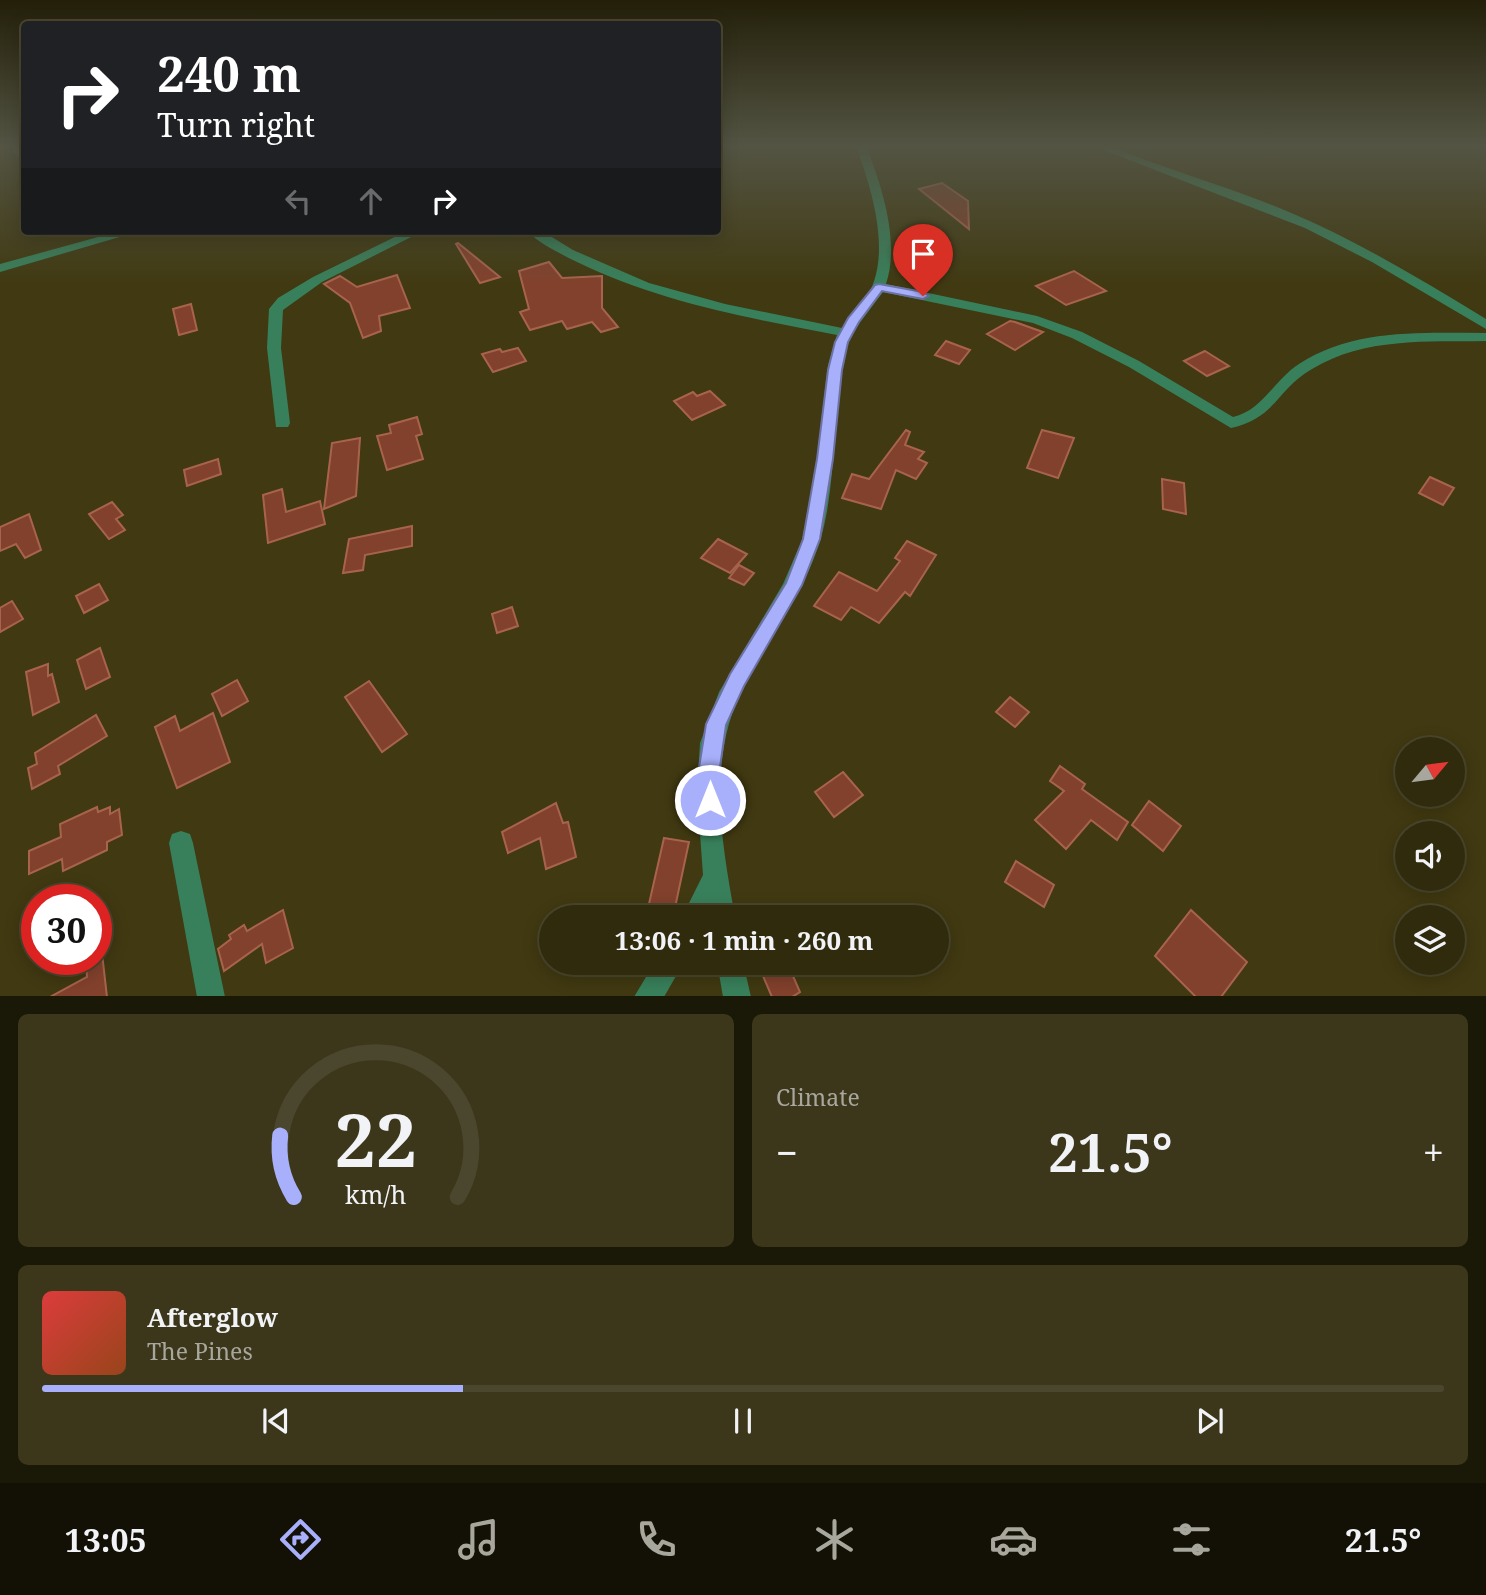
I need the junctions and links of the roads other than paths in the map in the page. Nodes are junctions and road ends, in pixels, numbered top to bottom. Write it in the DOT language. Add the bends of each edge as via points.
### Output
graph roads {
  1 [pos="876,192"];
  2 [pos="1228,192"];
  3 [pos="120,235"];
  4 [pos="409,235"];
  5 [pos="540,235"];
  6 [pos="0,268"];
  7 [pos="879,287"];
  8 [pos="1486,325"];
  9 [pos="846,333"];
  10 [pos="1486,337"];
  11 [pos="282,423"];
  12 [pos="181,843"];
  13 [pos="715,878"];
  14 [pos="701,905"];
  15 [pos="720,905"];
  16 [pos="662,975"];
  17 [pos="733,975"];
  18 [pos="211,996"];
  19 [pos="648,996"];
  20 [pos="737,996"];
  1 -- 7 [label="street" via="885,254"];
  2 -- 8 [label="street" via="1306,223"];
  3 -- 6 [label="street"];
  4 -- 11 [label="street" via="303,287 275,310"];
  5 -- 9 [label="street" via="603,270 681,297"];
  7 -- 9 [label="street"];
  7 -- 10 [label="street" via="1037,320 1077,335 1135,364 1231,423 1270,402 1300,369 1318,360 1389,339"];
  9 -- 13 [label="street" via="835,370 811,539 794,585 716,724 709,774"];
  12 -- 18 [label="street"];
  13 -- 14 [label="street"];
  13 -- 15 [label="street"];
  16 -- 19 [label="street"];
  17 -- 20 [label="street"];
}
